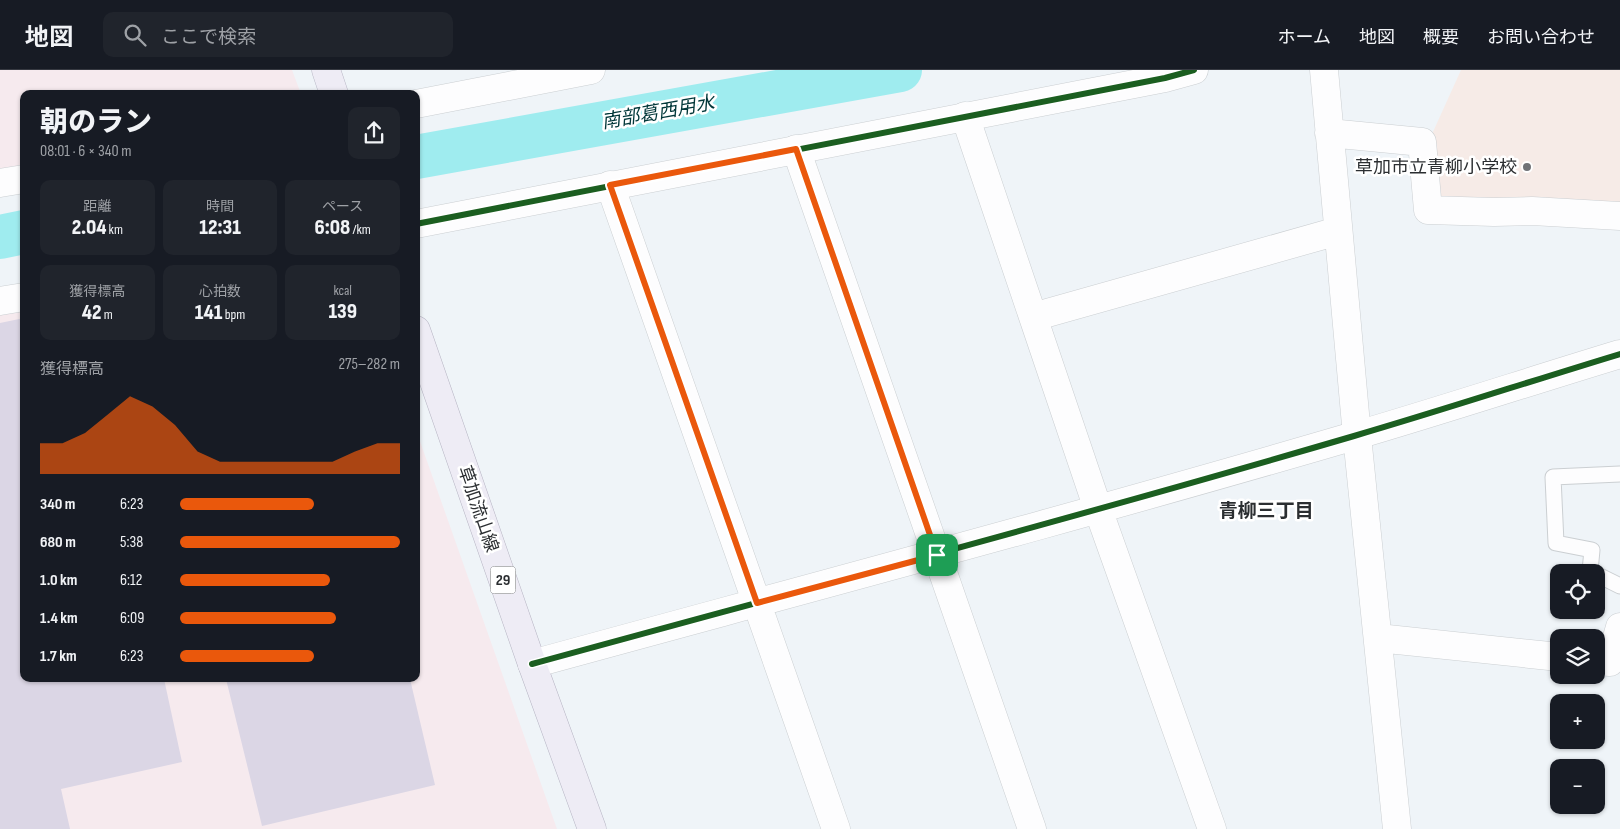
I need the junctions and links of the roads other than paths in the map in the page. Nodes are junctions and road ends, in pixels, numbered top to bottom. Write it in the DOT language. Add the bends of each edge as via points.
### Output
graph roads {
  1 [pos="326,70"];
  2 [pos="591,70"];
  3 [pos="1194,70"];
  4 [pos="1324,70"];
  5 [pos="333,90"];
  6 [pos="420,103"];
  7 [pos="965,116"];
  8 [pos="1329,133"];
  9 [pos="796,149"];
  10 [pos="20,180"];
  11 [pos="0,184"];
  12 [pos="610,185"];
  13 [pos="1620,216"];
  14 [pos="420,223"];
  15 [pos="1338,231"];
  16 [pos="20,298"];
  17 [pos="0,301"];
  18 [pos="1033,316"];
  19 [pos="420,342"];
  20 [pos="1620,354"];
  21 [pos="1357,436"];
  22 [pos="1620,474"];
  23 [pos="1098,510"];
  24 [pos="937,555"];
  25 [pos="1591,564"];
  26 [pos="1605,578"];
  27 [pos="1620,586"];
  28 [pos="757,603"];
  29 [pos="1620,627"];
  30 [pos="1378,638"];
  31 [pos="1550,656"];
  32 [pos="1605,661"];
  33 [pos="532,664"];
  34 [pos="592,829"];
  35 [pos="836,829"];
  36 [pos="1032,829"];
  37 [pos="1212,829"];
  38 [pos="1397,829"];
  1 -- 5 [label="main road"];
  2 -- 6 [label="street"];
  3 -- 7 [label="street"];
  4 -- 8 [label="street"];
  7 -- 9 [label="street"];
  7 -- 18 [label="street"];
  8 -- 13 [label="street" via="1422,142 1428,210"];
  8 -- 15 [label="street"];
  9 -- 12 [label="street"];
  9 -- 24 [label="street"];
  10 -- 11 [label="street"];
  12 -- 14 [label="street"];
  12 -- 28 [label="street"];
  15 -- 18 [label="street"];
  15 -- 21 [label="street"];
  16 -- 17 [label="street"];
  18 -- 23 [label="street"];
  19 -- 33 [label="main road, 草加流山線 / 29"];
  20 -- 21 [label="street"];
  21 -- 23 [label="street"];
  21 -- 30 [label="street"];
  22 -- 25 [label="lane" via="1554,477 1556,543 1592,550"];
  23 -- 24 [label="street"];
  23 -- 37 [label="street"];
  24 -- 28 [label="street"];
  24 -- 36 [label="street"];
  26 -- 27 [label="lane"];
  28 -- 33 [label="street"];
  28 -- 35 [label="street"];
  29 -- 32 [label="street" via="1610,662"];
  30 -- 31 [label="street"];
  30 -- 38 [label="street"];
  33 -- 34 [label="main road, 草加流山線 / 29"];
}
